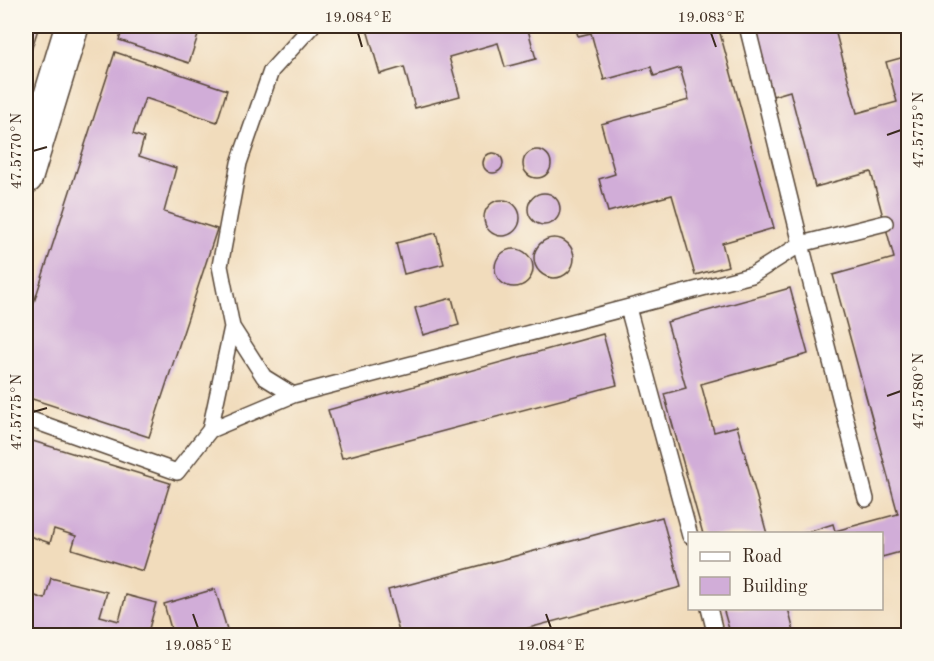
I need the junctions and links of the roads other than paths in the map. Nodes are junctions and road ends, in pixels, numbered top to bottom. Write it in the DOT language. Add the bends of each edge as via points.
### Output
graph roads {
  1 [pos="72,26"];
  2 [pos="312,26"];
  3 [pos="747,26"];
  4 [pos="26,177"];
  5 [pos="885,223"];
  6 [pos="801,244"];
  7 [pos="628,308"];
  8 [pos="232,327"];
  9 [pos="293,395"];
  10 [pos="26,418"];
  11 [pos="210,430"];
  12 [pos="866,499"];
  13 [pos="689,532"];
  14 [pos="709,610"];
  15 [pos="716,636"];
  1 -- 4 [label="main road"];
  2 -- 8 [label="lane" via="271,71 239,162 220,266"];
  3 -- 6 [label="lane"];
  5 -- 6 [label="lane"];
  6 -- 7 [label="lane" via="752,275"];
  6 -- 12 [label="lane"];
  7 -- 9 [label="lane"];
  7 -- 13 [label="lane"];
  8 -- 9 [label="lane" via="264,377"];
  8 -- 11 [label="lane"];
  9 -- 11 [label="lane"];
  10 -- 11 [label="lane" via="177,472"];
  14 -- 15 [label="lane"];
}
